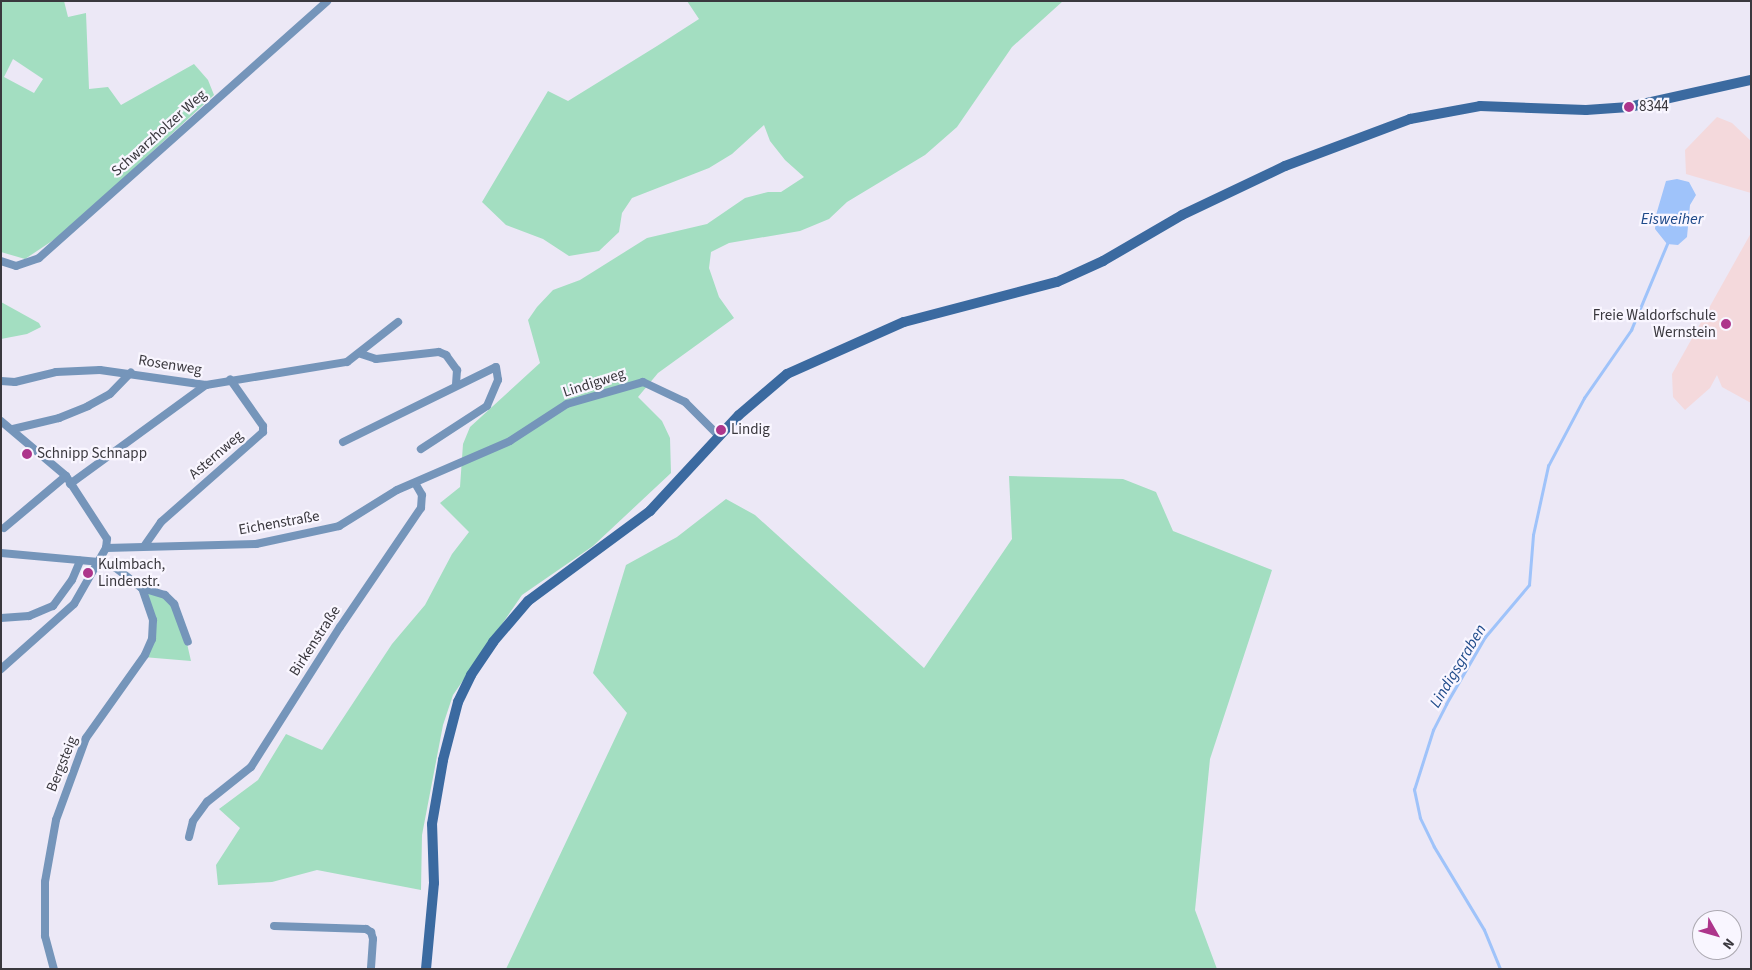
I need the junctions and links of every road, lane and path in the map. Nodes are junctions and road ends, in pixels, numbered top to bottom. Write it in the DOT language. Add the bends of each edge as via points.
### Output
graph roads {
  1 [pos="327,1"];
  2 [pos="1751,80"];
  3 [pos="1,261"];
  4 [pos="398,322"];
  5 [pos="361,354"];
  6 [pos="132,372"];
  7 [pos="230,379"];
  8 [pos="1,381"];
  9 [pos="206,385"];
  10 [pos="456,385"];
  11 [pos="1,421"];
  12 [pos="13,429"];
  13 [pos="720,437"];
  14 [pos="343,442"];
  15 [pos="421,449"];
  16 [pos="66,476"];
  17 [pos="415,483"];
  18 [pos="70,484"];
  19 [pos="4,528"];
  20 [pos="146,545"];
  21 [pos="106,548"];
  22 [pos="1,553"];
  23 [pos="80,561"];
  24 [pos="99,562"];
  25 [pos="142,588"];
  26 [pos="1,618"];
  27 [pos="188,642"];
  28 [pos="1,669"];
  29 [pos="207,802"];
  30 [pos="192,811"];
  31 [pos="189,837"];
  32 [pos="274,926"];
  33 [pos="54,969"];
  34 [pos="371,969"];
  35 [pos="426,969"];
  1 -- 3 [label="street, Schwarzholzer Weg" via="40,258 16,266"];
  2 -- 13 [label="street" via="1629,107 1586,110 1480,106 1410,119 1285,166 1182,215 1103,261 1057,282 904,322 840,348 787,374 760,395"];
  4 -- 5 [label="street, Rosenweg" via="378,335"];
  5 -- 7 [label="street, Rosenweg" via="347,362"];
  5 -- 10 [label="street" via="376,359 439,352 446,355 457,370"];
  6 -- 8 [label="street, Rosenweg" via="65,371 15,382"];
  6 -- 9 [label="street, Rosenweg"];
  6 -- 12 [label="street" via="110,394 88,406 59,418"];
  7 -- 9 [label="street, Rosenweg"];
  7 -- 20 [label="street, Asternweg" via="263,426 263,432 161,522"];
  9 -- 18 [label="street"];
  10 -- 14 [label="street"];
  10 -- 15 [label="street" via="496,367 498,380 487,406"];
  11 -- 12 [label="street"];
  12 -- 16 [label="street"];
  13 -- 17 [label="street, Lindigweg" via="685,402 643,382 568,404 510,441"];
  13 -- 35 [label="street" via="650,511 528,601 493,642 471,675 458,702 448,740 432,824 434,883"];
  16 -- 18 [label="street"];
  16 -- 19 [label="street"];
  17 -- 20 [label="street, Eichenstraße" via="338,526 310,534 256,544"];
  17 -- 29 [label="street, Birkenstraße" via="422,495 421,508 251,767"];
  18 -- 21 [label="street" via="106,533"];
  20 -- 21 [label="street, Eichenstraße"];
  21 -- 24 [label="street"];
  22 -- 23 [label="street"];
  23 -- 24 [label="street"];
  23 -- 26 [label="street" via="72,580 53,606 29,616"];
  24 -- 25 [label="street" via="116,568"];
  24 -- 28 [label="street" via="68,613"];
  25 -- 27 [label="street" via="165,595 174,604"];
  25 -- 33 [label="street, Bergsteig" via="153,620 152,639 134,672 86,738 48,851 45,936"];
  29 -- 30 [label="street, Birkenstraße"];
  29 -- 31 [label="street, Birkenstraße" via="193,821"];
  32 -- 34 [label="street" via="366,929 372,932 373,939"];
}
